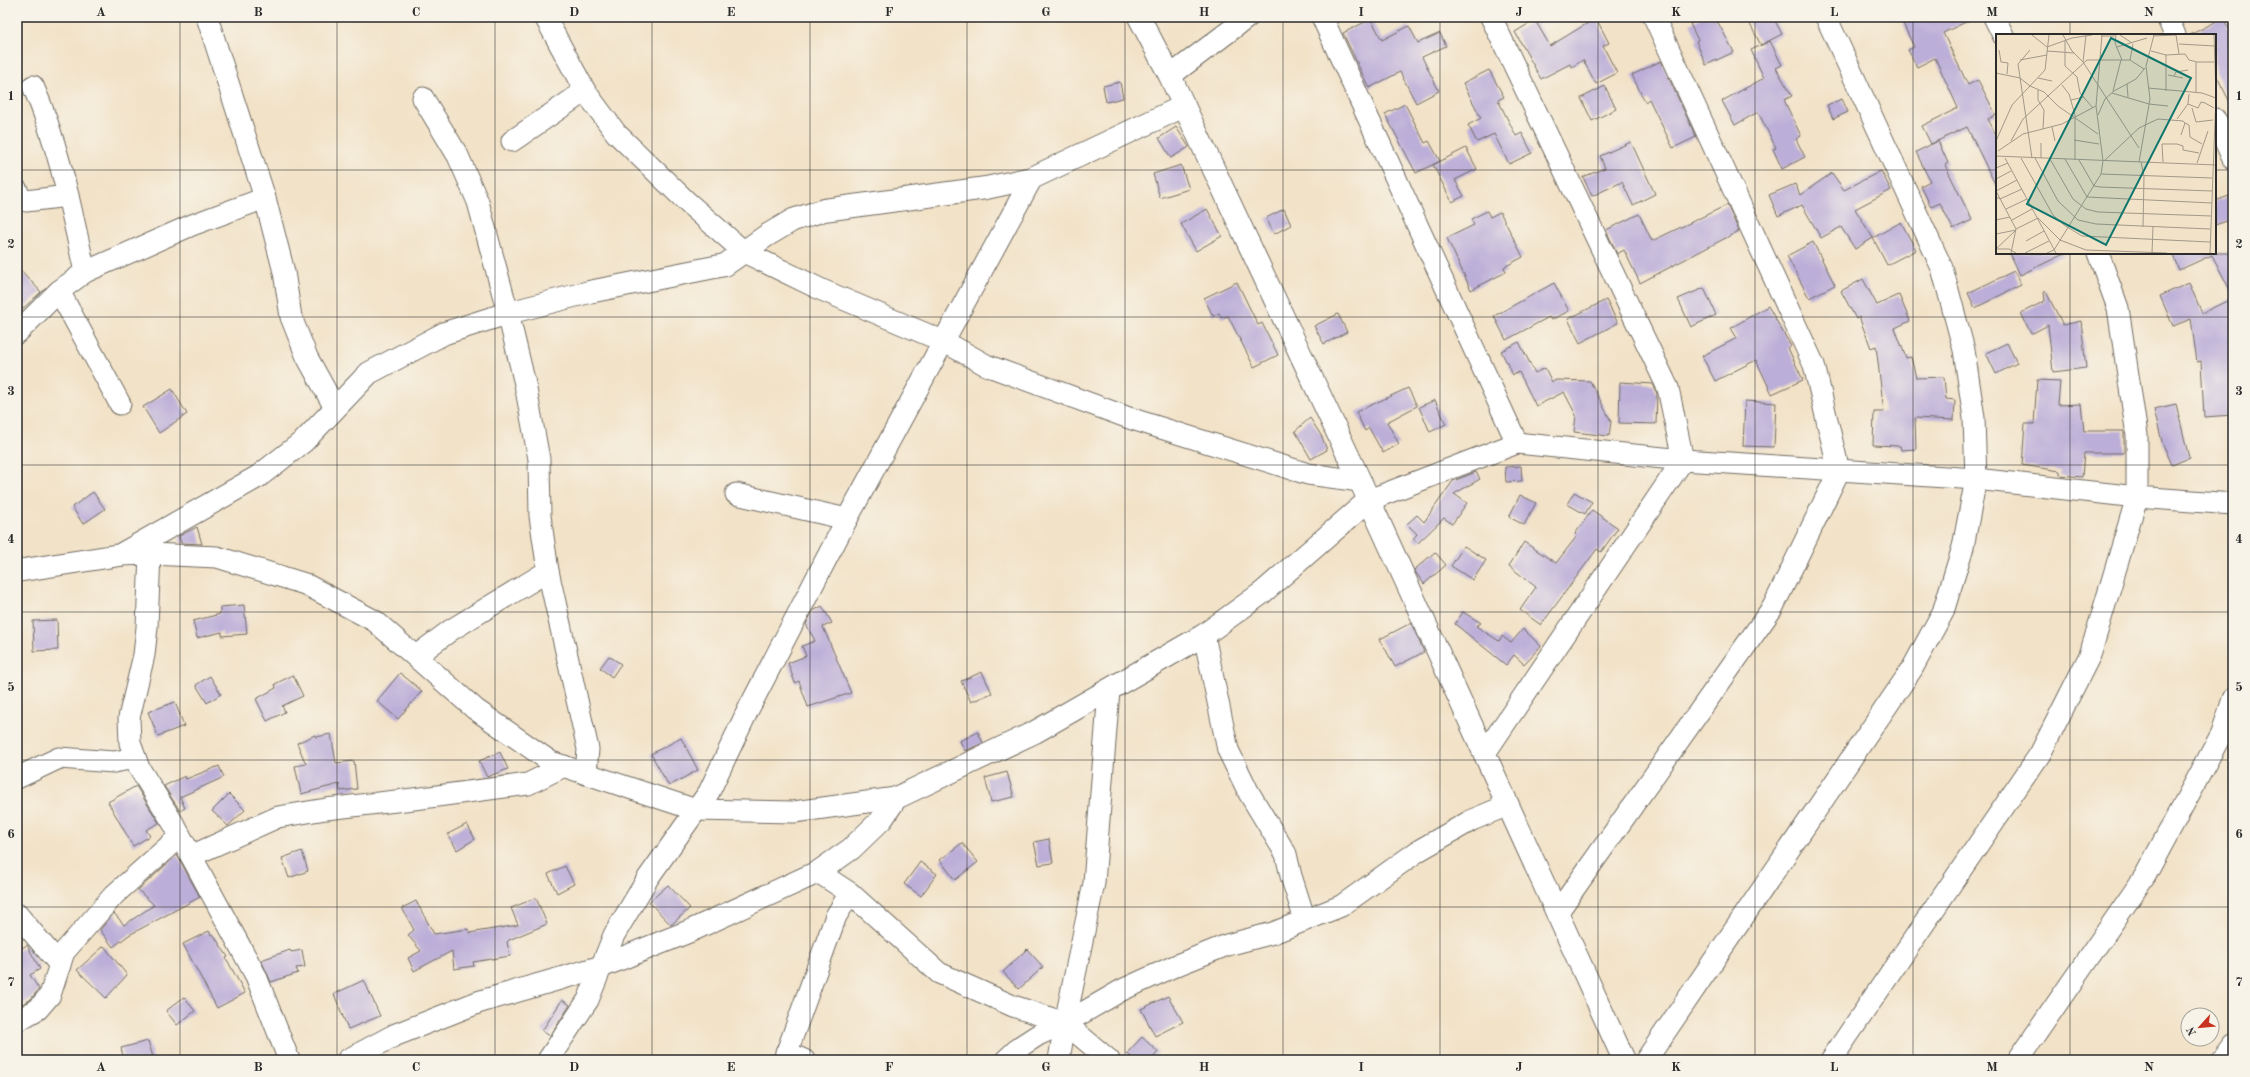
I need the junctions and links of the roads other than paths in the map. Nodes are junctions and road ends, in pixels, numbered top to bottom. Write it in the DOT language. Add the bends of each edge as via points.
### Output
graph roads {
  1 [pos="207,17"];
  2 [pos="545,17"];
  3 [pos="1139,17"];
  4 [pos="1248,17"];
  5 [pos="1322,17"];
  6 [pos="1491,17"];
  7 [pos="1654,17"];
  8 [pos="1826,17"];
  9 [pos="1994,17"];
  10 [pos="2166,17"];
  11 [pos="2002,34"];
  12 [pos="2174,34"];
  13 [pos="1170,76"];
  14 [pos="33,86"];
  15 [pos="585,91"];
  16 [pos="423,98"];
  17 [pos="1184,106"];
  18 [pos="2216,121"];
  19 [pos="512,141"];
  20 [pos="2233,159"];
  21 [pos="1032,178"];
  22 [pos="17,190"];
  23 [pos="68,196"];
  24 [pos="265,198"];
  25 [pos="744,252"];
  26 [pos="2098,254"];
  27 [pos="85,272"];
  28 [pos="59,291"];
  29 [pos="508,313"];
  30 [pos="17,333"];
  31 [pos="945,342"];
  32 [pos="120,404"];
  33 [pos="335,408"];
  34 [pos="1517,444"];
  35 [pos="1683,460"];
  36 [pos="1839,471"];
  37 [pos="1976,479"];
  38 [pos="1365,490"];
  39 [pos="736,494"];
  40 [pos="2137,497"];
  41 [pos="2233,504"];
  42 [pos="847,519"];
  43 [pos="150,554"];
  44 [pos="120,555"];
  45 [pos="17,571"];
  46 [pos="548,571"];
  47 [pos="1204,635"];
  48 [pos="416,656"];
  49 [pos="1109,690"];
  50 [pos="2233,699"];
  51 [pos="1485,753"];
  52 [pos="135,758"];
  53 [pos="564,766"];
  54 [pos="586,774"];
  55 [pos="17,778"];
  56 [pos="896,798"];
  57 [pos="1508,805"];
  58 [pos="696,810"];
  59 [pos="180,836"];
  60 [pos="191,856"];
  61 [pos="818,872"];
  62 [pos="850,893"];
  63 [pos="1557,913"];
  64 [pos="17,914"];
  65 [pos="1305,920"];
  66 [pos="60,965"];
  67 [pos="600,967"];
  68 [pos="17,1021"];
  69 [pos="1065,1023"];
  70 [pos="2233,1045"];
  71 [pos="792,1057"];
  72 [pos="289,1060"];
  73 [pos="348,1060"];
  74 [pos="548,1060"];
  75 [pos="1006,1060"];
  76 [pos="1059,1060"];
  77 [pos="1109,1060"];
  78 [pos="1624,1060"];
  79 [pos="1646,1060"];
  80 [pos="1831,1060"];
  81 [pos="2018,1060"];
  82 [pos="2222,1060"];
  1 -- 24 [label="street"];
  2 -- 15 [label="street"];
  3 -- 13 [label="street"];
  4 -- 13 [label="street"];
  5 -- 34 [label="street"];
  6 -- 35 [label="street" via="1668,388"];
  7 -- 36 [label="street" via="1814,365"];
  8 -- 37 [label="street" via="1942,268 1964,350 1974,418"];
  9 -- 11 [label="street"];
  10 -- 12 [label="street"];
  13 -- 17 [label="street"];
  14 -- 23 [label="street" via="47,117"];
  15 -- 19 [label="street"];
  15 -- 25 [label="street" via="616,133 687,202"];
  16 -- 29 [label="street" via="458,156 478,202"];
  17 -- 21 [label="street"];
  17 -- 38 [label="street"];
  18 -- 20 [label="street"];
  21 -- 25 [label="street" via="986,188 824,210 793,220"];
  21 -- 31 [label="street"];
  22 -- 23 [label="street" via="26,201"];
  23 -- 27 [label="street"];
  24 -- 27 [label="street" via="192,225"];
  24 -- 33 [label="street" via="284,272 291,317 307,357"];
  25 -- 29 [label="street" via="725,265 589,292"];
  25 -- 31 [label="street" via="822,290"];
  26 -- 40 [label="street" via="2118,308 2137,435"];
  27 -- 28 [label="street"];
  28 -- 30 [label="street"];
  28 -- 32 [label="street"];
  29 -- 33 [label="street" via="445,333 400,355 369,373"];
  29 -- 46 [label="street" via="539,459 540,516"];
  31 -- 38 [label="street" via="986,365 1129,418"];
  31 -- 42 [label="street"];
  33 -- 44 [label="street" via="304,441 259,476"];
  34 -- 35 [label="street"];
  34 -- 38 [label="street"];
  35 -- 36 [label="street"];
  35 -- 51 [label="street"];
  36 -- 37 [label="street"];
  36 -- 63 [label="street" via="1774,607"];
  37 -- 40 [label="street"];
  37 -- 79 [label="street" via="1963,547 1943,612 1912,669"];
  38 -- 47 [label="street" via="1262,593"];
  38 -- 51 [label="street"];
  39 -- 42 [label="street"];
  40 -- 41 [label="street"];
  40 -- 80 [label="street" via="2090,655 2040,754"];
  42 -- 58 [label="street" via="748,710 709,792"];
  43 -- 44 [label="street"];
  43 -- 48 [label="street" via="217,557 305,584 375,621"];
  43 -- 52 [label="street" via="144,655 129,718 130,743"];
  44 -- 45 [label="street"];
  46 -- 48 [label="street" via="451,630"];
  46 -- 54 [label="street" via="588,749"];
  47 -- 49 [label="street"];
  47 -- 65 [label="street" via="1228,750 1249,793 1286,854"];
  48 -- 53 [label="street" via="475,709 552,762"];
  49 -- 56 [label="street" via="1035,732"];
  49 -- 69 [label="street" via="1094,883"];
  50 -- 81 [label="street" via="2222,733 2145,876"];
  51 -- 57 [label="street"];
  52 -- 55 [label="street" via="114,762 59,758"];
  52 -- 59 [label="street"];
  53 -- 54 [label="street"];
  53 -- 60 [label="street" via="528,784 278,817"];
  54 -- 58 [label="street"];
  56 -- 58 [label="street" via="794,812"];
  56 -- 61 [label="street" via="882,819 851,849"];
  57 -- 63 [label="street"];
  57 -- 65 [label="street" via="1472,820 1418,851 1341,906"];
  58 -- 67 [label="street" via="648,878 614,935"];
  59 -- 60 [label="street"];
  59 -- 66 [label="street" via="114,895 64,952"];
  60 -- 72 [label="street" via="256,976"];
  61 -- 62 [label="street"];
  61 -- 67 [label="street" via="690,931"];
  62 -- 69 [label="street" via="939,973 1013,1006"];
  62 -- 71 [label="street" via="836,916"];
  63 -- 78 [label="street"];
  64 -- 66 [label="street"];
  65 -- 69 [label="street" via="1273,933 1227,945 1177,965 1122,990"];
  66 -- 68 [label="street" via="50,995 38,1009"];
  67 -- 73 [label="street" via="479,1002 395,1036"];
  67 -- 74 [label="street" via="588,1000"];
  69 -- 75 [label="street" via="1038,1035"];
  69 -- 76 [label="street"];
  69 -- 77 [label="street"];
  70 -- 82 [label="street"];
}
